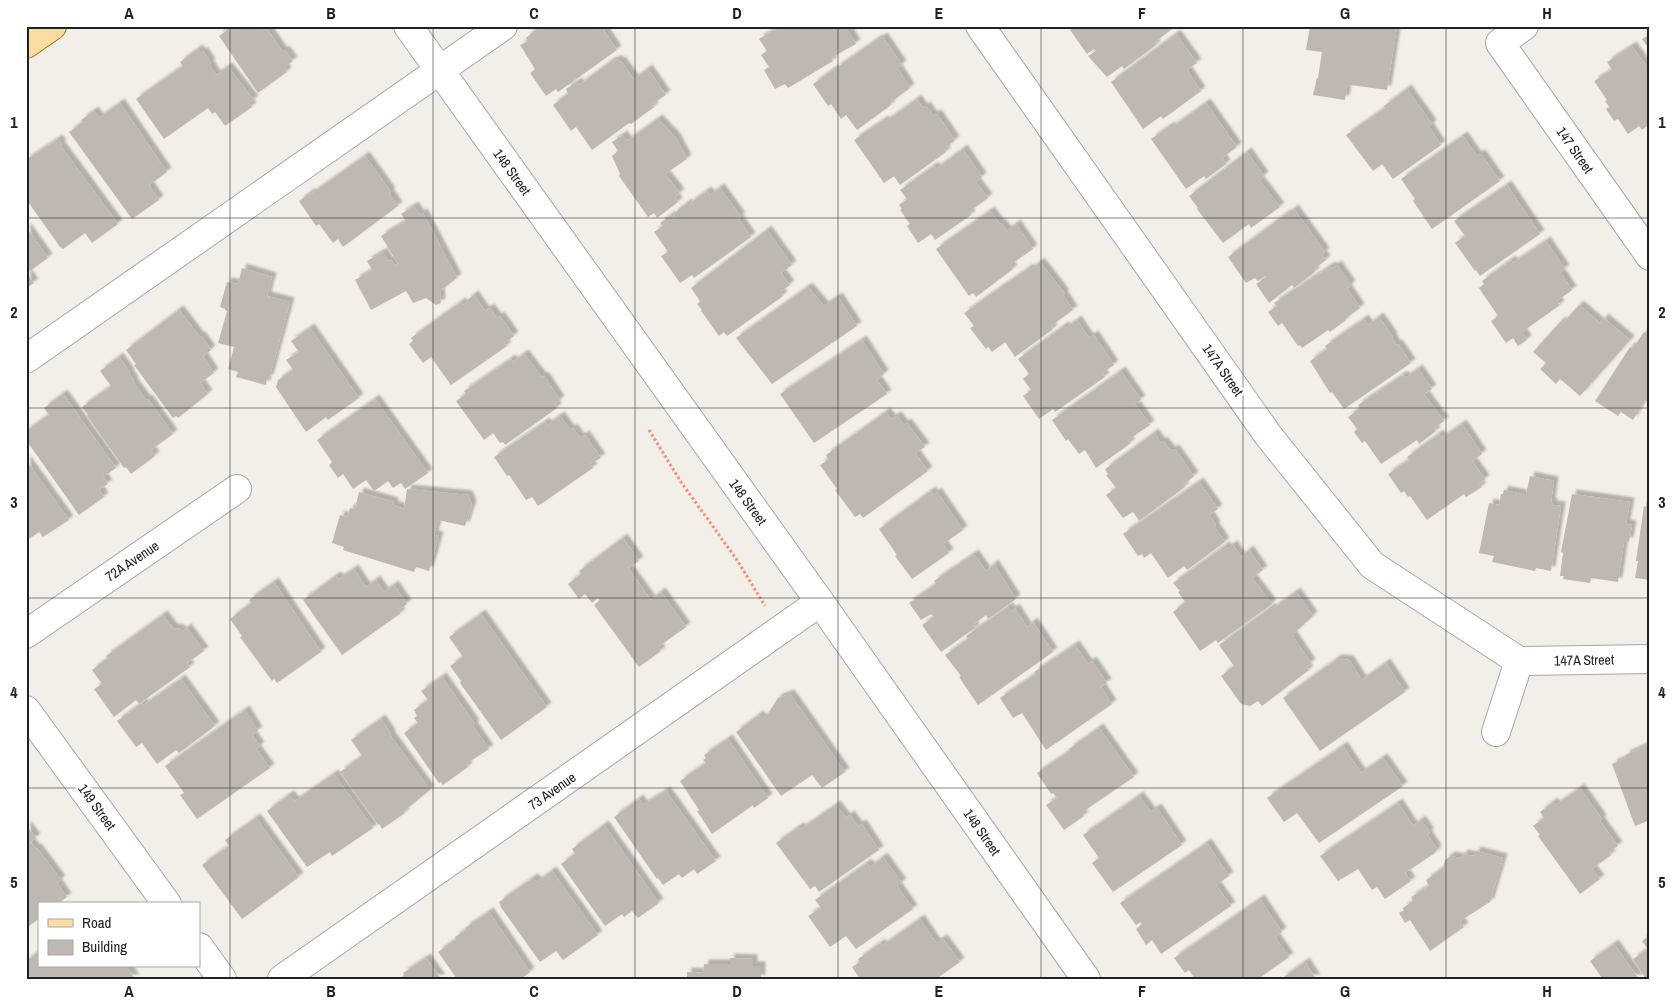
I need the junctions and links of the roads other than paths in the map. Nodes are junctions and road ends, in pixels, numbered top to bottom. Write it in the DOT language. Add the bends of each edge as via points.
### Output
graph roads {
  1 [pos="52,26"];
  2 [pos="408,26"];
  3 [pos="503,26"];
  4 [pos="980,26"];
  5 [pos="1524,26"];
  6 [pos="26,44"];
  7 [pos="440,72"];
  8 [pos="1650,256"];
  9 [pos="26,359"];
  10 [pos="237,489"];
  11 [pos="820,602"];
  12 [pos="26,634"];
  13 [pos="1650,659"];
  14 [pos="1519,662"];
  15 [pos="26,710"];
  16 [pos="1496,732"];
  17 [pos="166,902"];
  18 [pos="200,948"];
  19 [pos="222,979"];
  20 [pos="282,979"];
  21 [pos="1086,979"];
  1 -- 6 [label="main road"];
  2 -- 7 [label="street, 148 Street"];
  3 -- 7 [label="street"];
  4 -- 14 [label="street, 147A Street" via="1268,435 1372,565"];
  5 -- 8 [label="street, 147 Street" via="1500,43"];
  7 -- 9 [label="street"];
  7 -- 11 [label="street, 148 Street"];
  10 -- 12 [label="street, 72A Avenue"];
  11 -- 20 [label="street, 73 Avenue"];
  11 -- 21 [label="street, 148 Street"];
  13 -- 14 [label="street, 147A Street"];
  14 -- 16 [label="street"];
  15 -- 17 [label="street, 149 Street"];
  18 -- 19 [label="street"];
}
